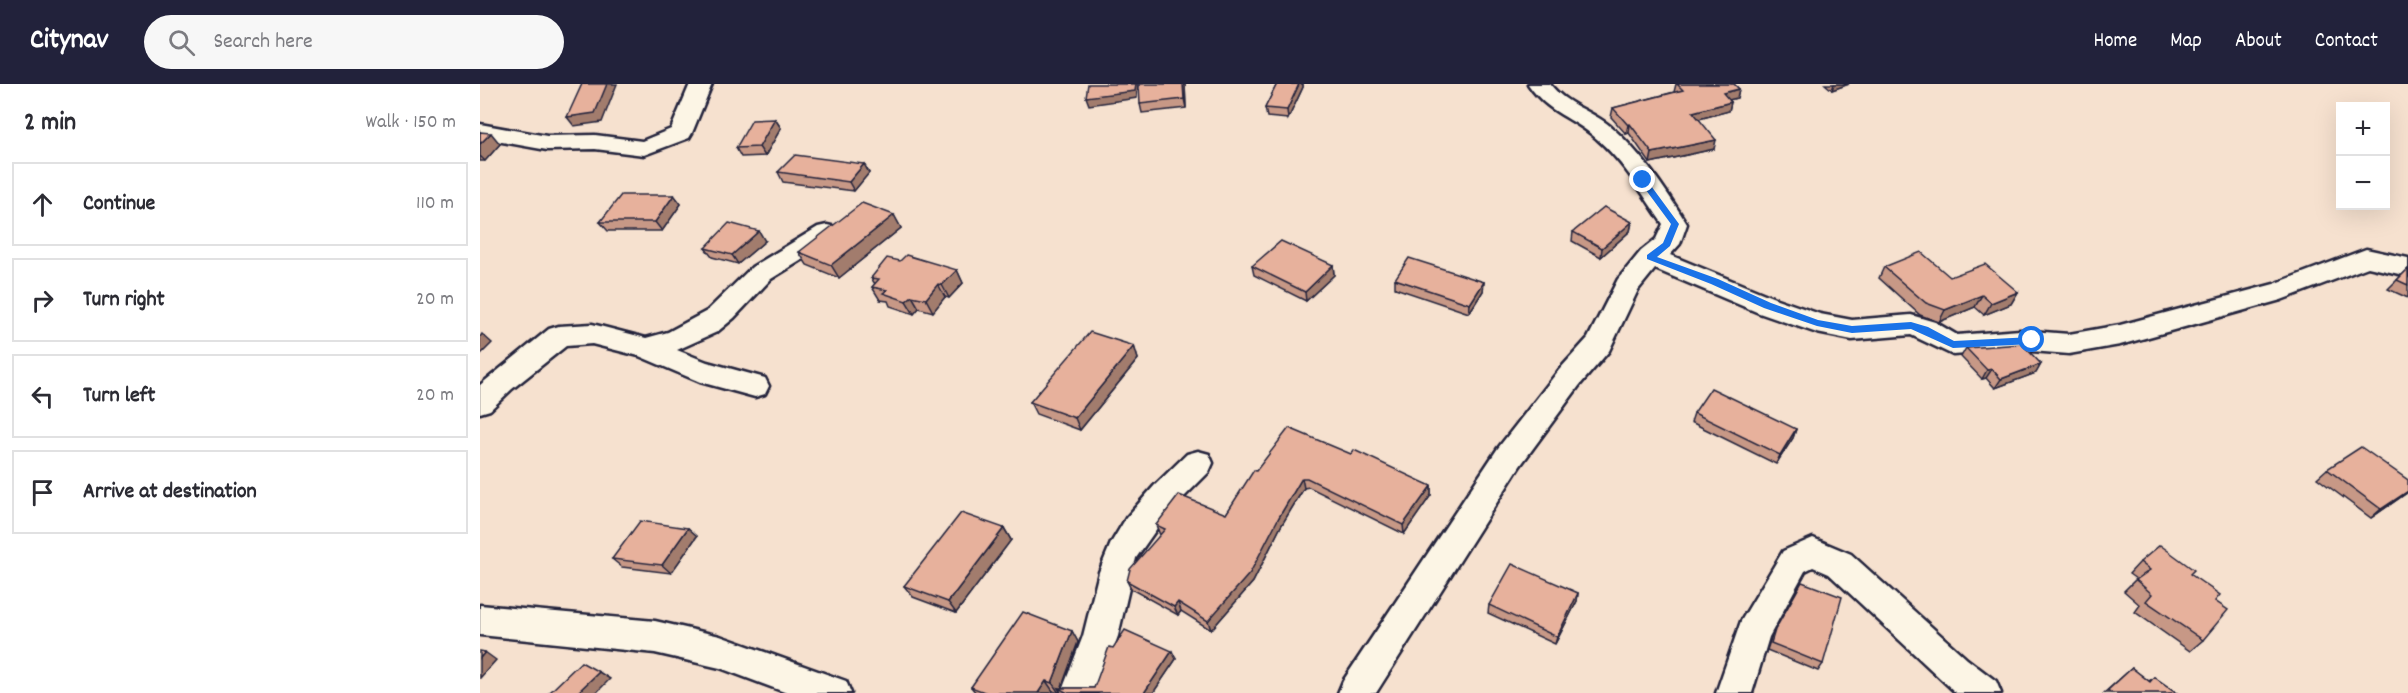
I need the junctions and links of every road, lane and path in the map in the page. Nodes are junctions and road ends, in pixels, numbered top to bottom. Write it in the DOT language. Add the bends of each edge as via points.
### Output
graph roads {
  1 [pos="701,84"];
  2 [pos="1539,84"];
  3 [pos="480,131"];
  4 [pos="827,233"];
  5 [pos="1650,257"];
  6 [pos="2408,267"];
  7 [pos="646,348"];
  8 [pos="755,386"];
  9 [pos="480,402"];
  10 [pos="1198,463"];
  11 [pos="480,620"];
  12 [pos="833,693"];
  13 [pos="1079,693"];
  14 [pos="1356,693"];
  15 [pos="1734,693"];
  16 [pos="1983,693"];
  1 -- 3 [label="street" via="681,133 644,148 595,142 547,143"];
  2 -- 5 [label="street" via="1565,111 1592,123 1608,136 1675,224 1667,244"];
  4 -- 7 [label="street" via="751,281 725,311 693,334"];
  5 -- 6 [label="street" via="1817,323 1852,330 1911,325 1953,345 2020,340 2069,344 2120,335 2281,291 2366,258"];
  5 -- 14 [label="street" via="1627,286 1599,344 1509,457"];
  7 -- 8 [label="street" via="700,371"];
  7 -- 9 [label="street" via="592,334 559,336"];
  10 -- 13 [label="street" via="1165,492 1122,554 1111,581 1103,628"];
  11 -- 12 [label="street" via="655,637 720,651"];
  15 -- 16 [label="street" via="1753,632 1794,561 1813,552 1840,564"];
}
